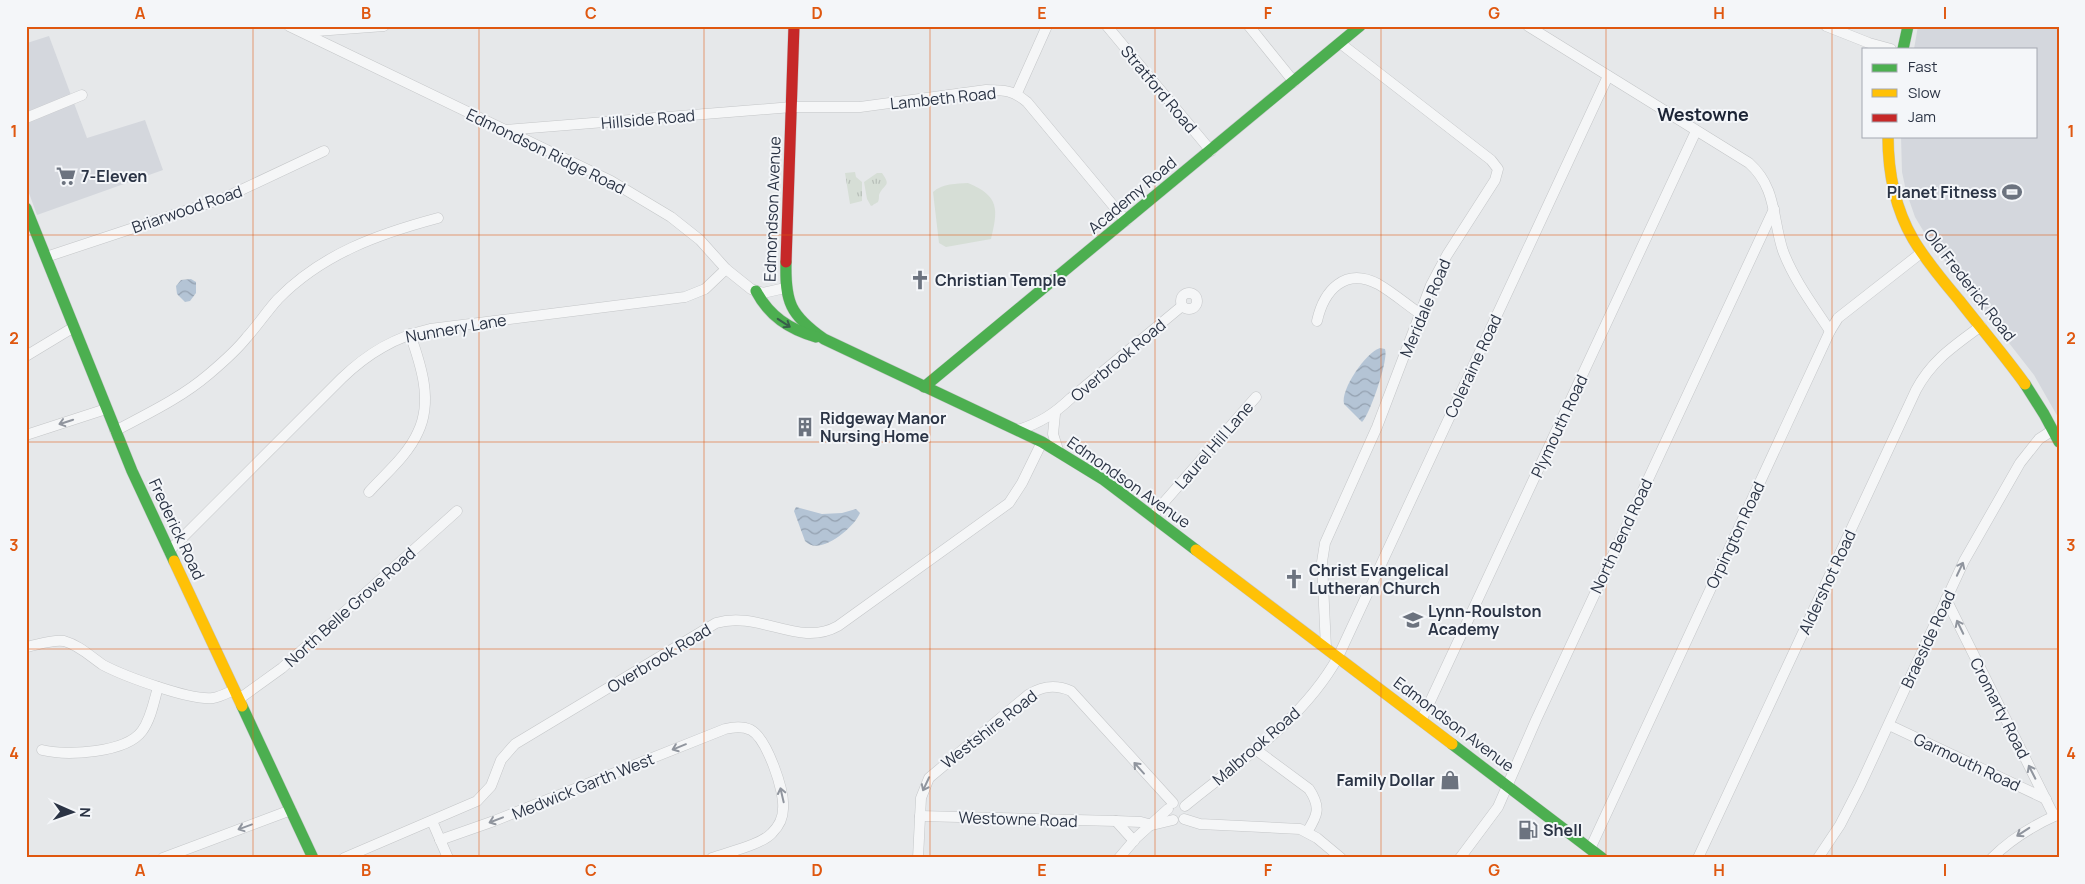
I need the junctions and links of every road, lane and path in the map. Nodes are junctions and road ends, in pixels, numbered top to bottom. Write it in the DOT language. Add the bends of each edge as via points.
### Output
graph roads {
  1 [pos="289,26"];
  2 [pos="384,26"];
  3 [pos="794,26"];
  4 [pos="1047,26"];
  5 [pos="1107,26"];
  6 [pos="1249,26"];
  7 [pos="1360,26"];
  8 [pos="1528,26"];
  9 [pos="1826,26"];
  10 [pos="1908,26"];
  11 [pos="302,32"];
  12 [pos="1340,43"];
  13 [pos="1887,48"];
  14 [pos="1903,48"];
  15 [pos="1608,76"];
  16 [pos="1294,82"];
  17 [pos="1017,93"];
  18 [pos="82,95"];
  19 [pos="792,107"];
  20 [pos="26,118"];
  21 [pos="504,130"];
  22 [pos="1696,131"];
  23 [pos="1888,138"];
  24 [pos="324,151"];
  25 [pos="1211,151"];
  26 [pos="26,208"];
  27 [pos="1774,209"];
  28 [pos="438,218"];
  29 [pos="1126,221"];
  30 [pos="1921,252"];
  31 [pos="46,257"];
  32 [pos="726,269"];
  33 [pos="785,288"];
  34 [pos="756,291"];
  35 [pos="1182,306"];
  36 [pos="1419,313"];
  37 [pos="1317,321"];
  38 [pos="1981,326"];
  39 [pos="74,327"];
  40 [pos="1830,331"];
  41 [pos="410,334"];
  42 [pos="824,339"];
  43 [pos="26,356"];
  44 [pos="924,387"];
  45 [pos="1256,397"];
  46 [pos="106,409"];
  47 [pos="1054,414"];
  48 [pos="1018,430"];
  49 [pos="2053,430"];
  50 [pos="115,431"];
  51 [pos="26,435"];
  52 [pos="1042,442"];
  53 [pos="2059,442"];
  54 [pos="1058,450"];
  55 [pos="369,492"];
  56 [pos="457,511"];
  57 [pos="1152,516"];
  58 [pos="169,551"];
  59 [pos="1946,599"];
  60 [pos="26,647"];
  61 [pos="1326,648"];
  62 [pos="1338,657"];
  63 [pos="158,687"];
  64 [pos="236,694"];
  65 [pos="1422,721"];
  66 [pos="1889,725"];
  67 [pos="1255,749"];
  68 [pos="42,750"];
  69 [pos="1507,785"];
  70 [pos="2046,799"];
  71 [pos="1170,806"];
  72 [pos="1185,806"];
  73 [pos="291,810"];
  74 [pos="2057,815"];
  75 [pos="920,816"];
  76 [pos="1179,820"];
  77 [pos="432,821"];
  78 [pos="1116,821"];
  79 [pos="1152,825"];
  80 [pos="1307,832"];
  81 [pos="440,840"];
  82 [pos="1134,841"];
  83 [pos="1590,849"];
  84 [pos="163,858"];
  85 [pos="313,858"];
  86 [pos="344,858"];
  87 [pos="448,858"];
  88 [pos="712,858"];
  89 [pos="918,858"];
  90 [pos="1119,858"];
  91 [pos="1341,858"];
  92 [pos="1460,858"];
  93 [pos="1602,858"];
  94 [pos="1698,858"];
  95 [pos="1818,858"];
  96 [pos="1992,858"];
  1 -- 11 [label="street, Edmondson Ridge Road"];
  2 -- 11 [label="street"];
  3 -- 19 [label="main road, Edmondson Avenue"];
  4 -- 17 [label="street"];
  5 -- 25 [label="street, Stratford Road"];
  6 -- 16 [label="street"];
  7 -- 12 [label="main road, Academy Road"];
  8 -- 15 [label="street"];
  9 -- 13 [label="street"];
  10 -- 14 [label="main road"];
  11 -- 21 [label="street, Edmondson Ridge Road"];
  12 -- 16 [label="main road, Academy Road"];
  12 -- 36 [label="street, Meridale Road" via="1491,160 1498,169 1495,180 1438,272"];
  15 -- 22 [label="street"];
  15 -- 62 [label="street, Coleraine Road"];
  16 -- 25 [label="main road, Academy Road"];
  17 -- 19 [label="street, Lambeth Road" via="986,90 860,107"];
  17 -- 29 [label="street, Lambeth Road" via="1039,114"];
  18 -- 20 [label="street"];
  19 -- 21 [label="street, Hillside Road"];
  19 -- 33 [label="main road, Edmondson Avenue"];
  21 -- 32 [label="street, Edmondson Ridge Road" via="611,181 671,217 700,240"];
  22 -- 27 [label="street" via="1759,172"];
  22 -- 65 [label="street, Plymouth Road"];
  23 -- 30 [label="main road, Old Frederick Road" via="1889,170 1897,203"];
  24 -- 31 [label="street, Briarwood Road" via="224,198"];
  25 -- 29 [label="main road, Academy Road"];
  26 -- 31 [label="main road, Frederick Road"];
  27 -- 40 [label="street" via="1790,267"];
  27 -- 69 [label="street, North Bend Road"];
  28 -- 50 [label="street" via="373,237 324,262 291,286 246,339 208,375 166,404"];
  29 -- 44 [label="main road, Academy Road"];
  30 -- 38 [label="main road, Old Frederick Road"];
  30 -- 40 [label="street, Orpington Road" via="1838,318"];
  31 -- 39 [label="main road, Frederick Road"];
  32 -- 34 [label="street, Edmondson Ridge Road"];
  32 -- 41 [label="street, Nunnery Lane" via="705,289 685,297"];
  33 -- 34 [label="street" via="763,293"];
  33 -- 42 [label="main road, Edmondson Avenue" via="796,315"];
  34 -- 42 [label="main road, one-way" via="769,313 804,334"];
  35 -- 47 [label="street, Overbrook Road"];
  36 -- 37 [label="street" via="1379,285 1350,280 1333,287 1326,294"];
  36 -- 61 [label="street, Meridale Road" via="1377,427 1325,543 1322,562"];
  38 -- 49 [label="main road, Old Frederick Road" via="2022,380"];
  38 -- 94 [label="street, Aldershot Road" via="1935,362 1916,390"];
  39 -- 43 [label="street"];
  39 -- 46 [label="main road, Frederick Road"];
  40 -- 83 [label="street, Orpington Road"];
  41 -- 55 [label="street" via="422,368 423,418 412,443"];
  41 -- 58 [label="street, Nunnery Lane" via="354,366"];
  42 -- 44 [label="main road, Edmondson Avenue"];
  44 -- 48 [label="main road, Edmondson Avenue"];
  45 -- 57 [label="street, Laurel Hill Lane"];
  46 -- 50 [label="main road, Frederick Road"];
  46 -- 51 [label="street, one-way"];
  47 -- 48 [label="street, Overbrook Road"];
  47 -- 54 [label="street, Overbrook Road" via="1053,434"];
  48 -- 52 [label="main road, Edmondson Avenue"];
  49 -- 53 [label="main road, Old Frederick Road"];
  59 -- 49 [label="street, Braeside Road, one-way" via="2020,463 2040,439"];
  50 -- 58 [label="main road, Frederick Road"];
  52 -- 54 [label="main road, Edmondson Avenue"];
  52 -- 77 [label="street, Overbrook Road" via="1009,503 838,626 828,632 812,634 737,619 716,623 515,744 501,760 491,786 484,794 467,806"];
  54 -- 57 [label="main road, Edmondson Avenue"];
  56 -- 64 [label="street, North Belle Grove Road" via="282,668"];
  57 -- 61 [label="main road, Edmondson Avenue"];
  58 -- 64 [label="main road, Frederick Road"];
  59 -- 66 [label="street, Braeside Road"];
  70 -- 59 [label="street, Cromarty Road, one-way"];
  60 -- 63 [label="street, North Belle Grove Road" via="62,641 78,647 109,668"];
  61 -- 62 [label="main road, Edmondson Avenue"];
  62 -- 65 [label="main road, Edmondson Avenue"];
  62 -- 67 [label="street, Malbrook Road" via="1327,676 1287,723"];
  63 -- 64 [label="street, North Belle Grove Road" via="202,698"];
  63 -- 68 [label="street" via="143,730 130,742 79,754 55,754"];
  64 -- 73 [label="main road, Frederick Road"];
  65 -- 69 [label="main road, Edmondson Avenue"];
  66 -- 70 [label="street, Garmouth Road"];
  66 -- 95 [label="street, Braeside Road" via="1840,825"];
  67 -- 72 [label="street, Malbrook Road"];
  67 -- 80 [label="street" via="1314,796 1316,819"];
  69 -- 83 [label="main road, Edmondson Avenue"];
  69 -- 92 [label="street, North Bend Road" via="1498,807"];
  70 -- 74 [label="street, Cromarty Road"];
  71 -- 72 [label="street" via="1180,802"];
  71 -- 75 [label="street, Westshire Road, one-way" via="1071,691 1061,687 1043,687 1028,695 937,770 924,786"];
  71 -- 76 [label="street" via="1169,816"];
  71 -- 79 [label="street"];
  72 -- 76 [label="street" via="1187,811"];
  73 -- 84 [label="street, one-way"];
  73 -- 85 [label="main road, Frederick Road"];
  74 -- 96 [label="street, one-way" via="2021,834"];
  75 -- 78 [label="street, Westowne Road"];
  75 -- 89 [label="street, Westshire Road"];
  76 -- 79 [label="street"];
  76 -- 80 [label="street"];
  77 -- 81 [label="street"];
  77 -- 86 [label="street, Overbrook Road"];
  78 -- 79 [label="street, Westowne Road"];
  78 -- 82 [label="street"];
  79 -- 82 [label="street"];
  80 -- 91 [label="street"];
  81 -- 87 [label="street"];
  88 -- 81 [label="street, Medwick Garth West, one-way" via="767,838 781,821 784,803 766,747 760,737 749,729 724,729"];
  82 -- 90 [label="street"];
  83 -- 93 [label="main road, Edmondson Avenue"];
}
